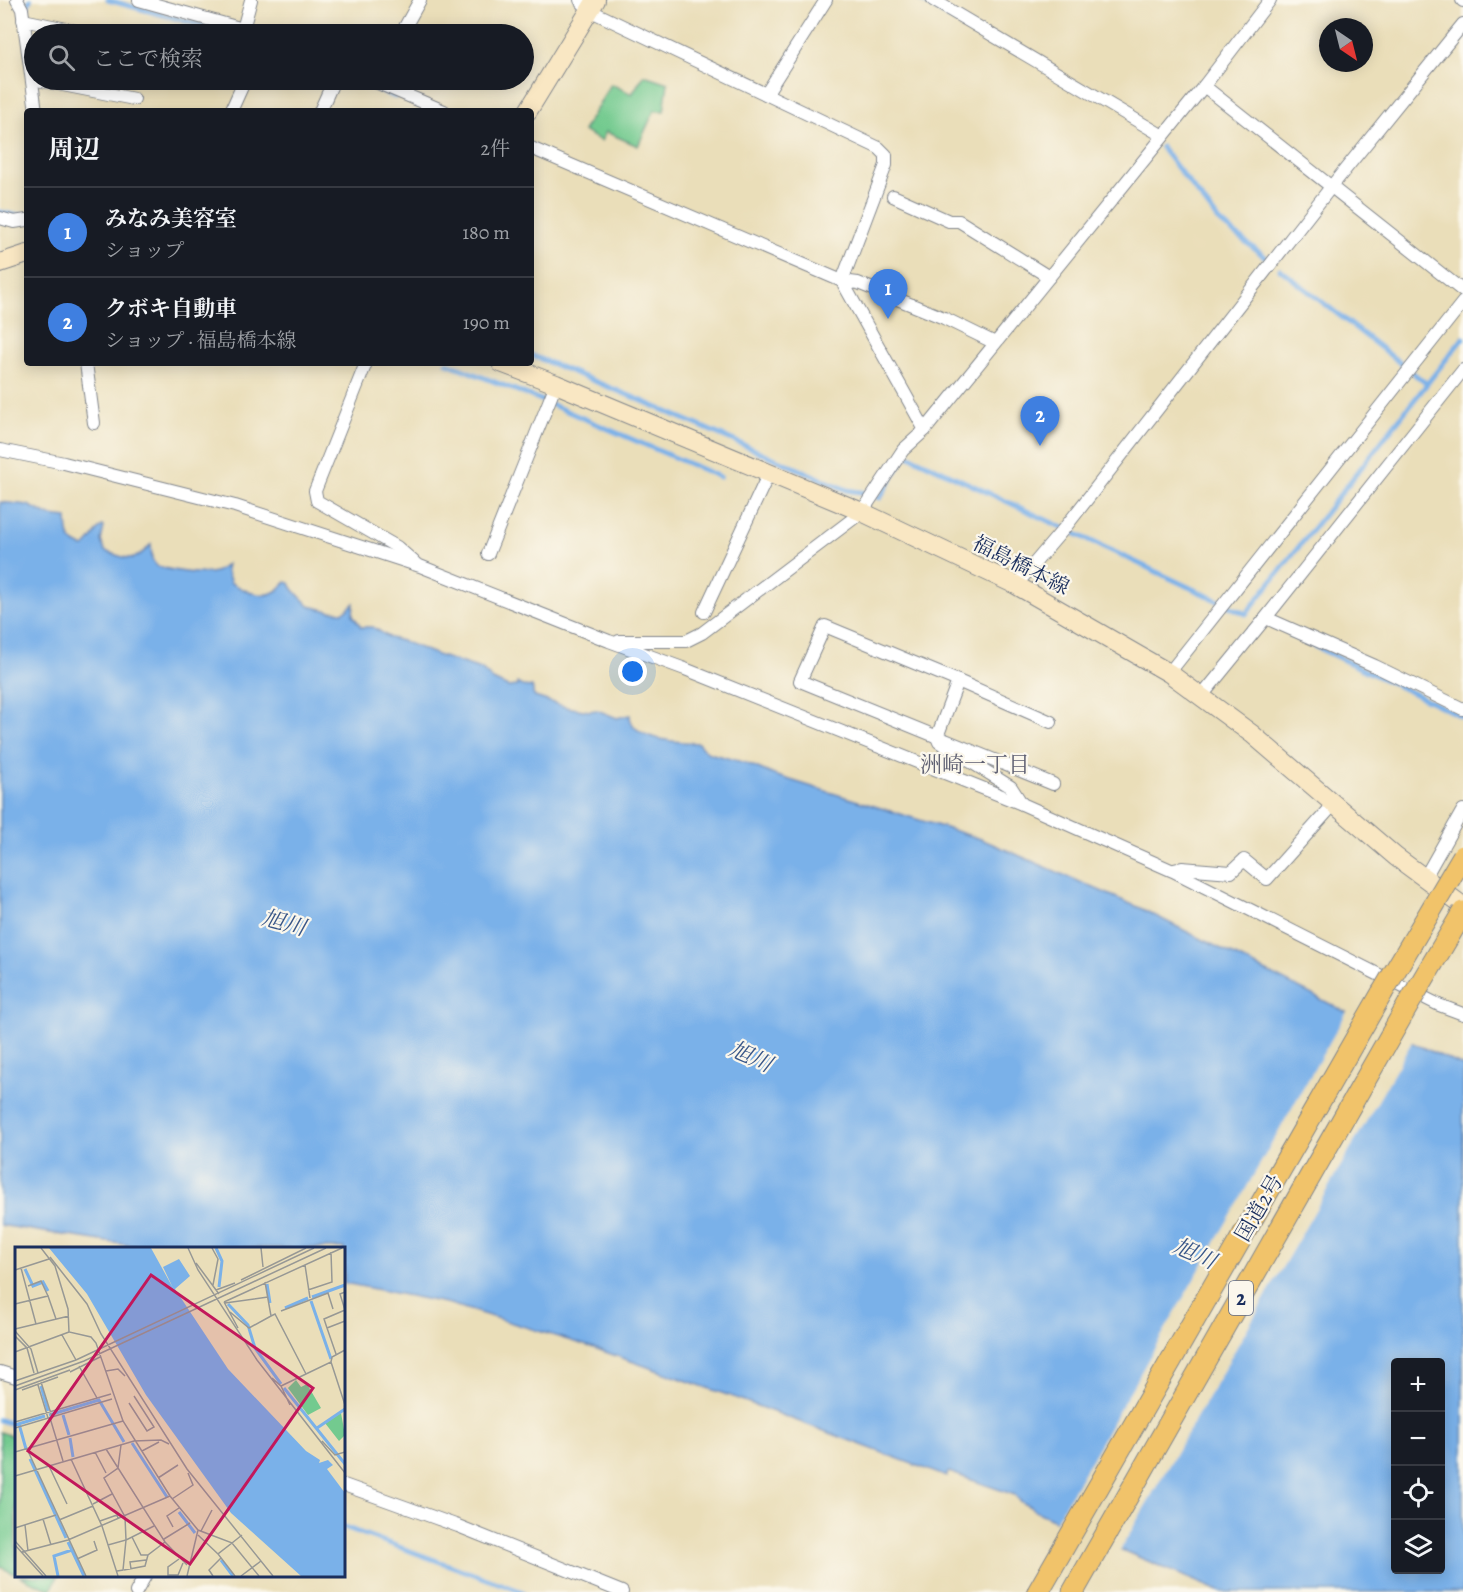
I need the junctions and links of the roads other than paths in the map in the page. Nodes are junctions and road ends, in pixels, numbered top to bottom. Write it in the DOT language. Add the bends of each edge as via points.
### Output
graph roads {
  1 [pos="17,0"];
  2 [pos="139,0"];
  3 [pos="251,0"];
  4 [pos="420,0"];
  5 [pos="826,0"];
  6 [pos="933,0"];
  7 [pos="1268,1"];
  8 [pos="588,3"];
  9 [pos="24,20"];
  10 [pos="25,24"];
  11 [pos="43,24"];
  12 [pos="225,24"];
  13 [pos="244,24"];
  14 [pos="407,24"];
  15 [pos="1463,24"];
  16 [pos="1204,86"];
  17 [pos="33,90"];
  18 [pos="88,90"];
  19 [pos="240,90"];
  20 [pos="329,90"];
  21 [pos="397,90"];
  22 [pos="766,94"];
  23 [pos="134,99"];
  24 [pos="36,108"];
  25 [pos="232,108"];
  26 [pos="321,108"];
  27 [pos="437,108"];
  28 [pos="530,108"];
  29 [pos="1163,136"];
  30 [pos="534,149"];
  31 [pos="1331,187"];
  32 [pos="893,196"];
  33 [pos="0,218"];
  34 [pos="24,220"];
  35 [pos="24,255"];
  36 [pos="0,263"];
  37 [pos="1049,277"];
  38 [pos="842,281"];
  39 [pos="1463,291"];
  40 [pos="1462,305"];
  41 [pos="995,344"];
  42 [pos="86,366"];
  43 [pos="365,366"];
  44 [pos="505,366"];
  45 [pos="1463,370"];
  46 [pos="551,397"];
  47 [pos="94,423"];
  48 [pos="925,430"];
  49 [pos="0,450"];
  50 [pos="769,473"];
  51 [pos="869,501"];
  52 [pos="488,554"];
  53 [pos="420,566"];
  54 [pos="1016,585"];
  55 [pos="704,612"];
  56 [pos="1264,621"];
  57 [pos="609,641"];
  58 [pos="1169,673"];
  59 [pos="958,681"];
  60 [pos="1201,697"];
  61 [pos="1463,709"];
  62 [pos="1051,722"];
  63 [pos="937,736"];
  64 [pos="1053,784"];
  65 [pos="1022,804"];
  66 [pos="1335,804"];
  67 [pos="1463,810"];
  68 [pos="1463,856"];
  69 [pos="1173,871"];
  70 [pos="1424,879"];
  71 [pos="1463,906"];
  72 [pos="1463,912"];
  73 [pos="1463,1014"];
  74 [pos="0,1372"];
  75 [pos="15,1377"];
  76 [pos="345,1485"];
  77 [pos="144,1577"];
  78 [pos="136,1592"];
  79 [pos="622,1592"];
  80 [pos="1038,1592"];
  81 [pos="1073,1592"];
  1 -- 9 [label="street"];
  2 -- 12 [label="street"];
  3 -- 13 [label="street"];
  4 -- 14 [label="street"];
  5 -- 22 [label="street"];
  6 -- 29 [label="street"];
  7 -- 16 [label="street"];
  8 -- 22 [label="street"];
  8 -- 28 [label="main road"];
  9 -- 10 [label="street"];
  9 -- 11 [label="street"];
  15 -- 31 [label="street"];
  16 -- 29 [label="street"];
  16 -- 31 [label="street"];
  17 -- 24 [label="street"];
  18 -- 23 [label="street"];
  19 -- 25 [label="street"];
  20 -- 26 [label="street"];
  21 -- 27 [label="street"];
  22 -- 38 [label="street" via="879,148 886,155 886,165"];
  29 -- 37 [label="street"];
  30 -- 38 [label="street"];
  31 -- 39 [label="street"];
  31 -- 54 [label="street"];
  32 -- 37 [label="street" via="949,222 959,221"];
  33 -- 34 [label="street"];
  35 -- 36 [label="main road"];
  37 -- 41 [label="street"];
  38 -- 41 [label="street" via="869,287"];
  38 -- 48 [label="street"];
  40 -- 58 [label="street"];
  41 -- 48 [label="street"];
  42 -- 47 [label="street"];
  43 -- 53 [label="street" via="315,491 317,501 397,547"];
  44 -- 46 [label="main road, 福島橋本線"];
  45 -- 56 [label="street"];
  46 -- 50 [label="main road, 福島橋本線"];
  46 -- 52 [label="street"];
  48 -- 51 [label="street" via="903,450"];
  49 -- 53 [label="street" via="235,506"];
  50 -- 51 [label="main road, 福島橋本線"];
  50 -- 55 [label="street"];
  51 -- 54 [label="main road, 福島橋本線"];
  51 -- 57 [label="street" via="702,633 686,641"];
  53 -- 57 [label="street"];
  54 -- 58 [label="main road, 福島橋本線"];
  56 -- 60 [label="street"];
  56 -- 61 [label="street" via="1375,666"];
  57 -- 65 [label="street"];
  58 -- 60 [label="main road, 福島橋本線"];
  59 -- 62 [label="street"];
  59 -- 63 [label="street"];
  59 -- 63 [label="street" via="825,627 800,681"];
  60 -- 66 [label="main road, 福島橋本線"];
  63 -- 64 [label="street"];
  63 -- 65 [label="street" via="939,742 1011,787"];
  65 -- 69 [label="street"];
  66 -- 69 [label="street" via="1267,879 1244,860 1231,872 1182,868"];
  66 -- 70 [label="main road, 福島橋本線"];
  67 -- 70 [label="street"];
  68 -- 80 [label="highway, 国道2号 / 2, bridge"];
  69 -- 73 [label="street"];
  70 -- 71 [label="main road, 福島橋本線"];
  72 -- 81 [label="highway, 国道2号 / 2, bridge"];
  74 -- 75 [label="street"];
  76 -- 79 [label="street"];
  77 -- 78 [label="street"];
}
